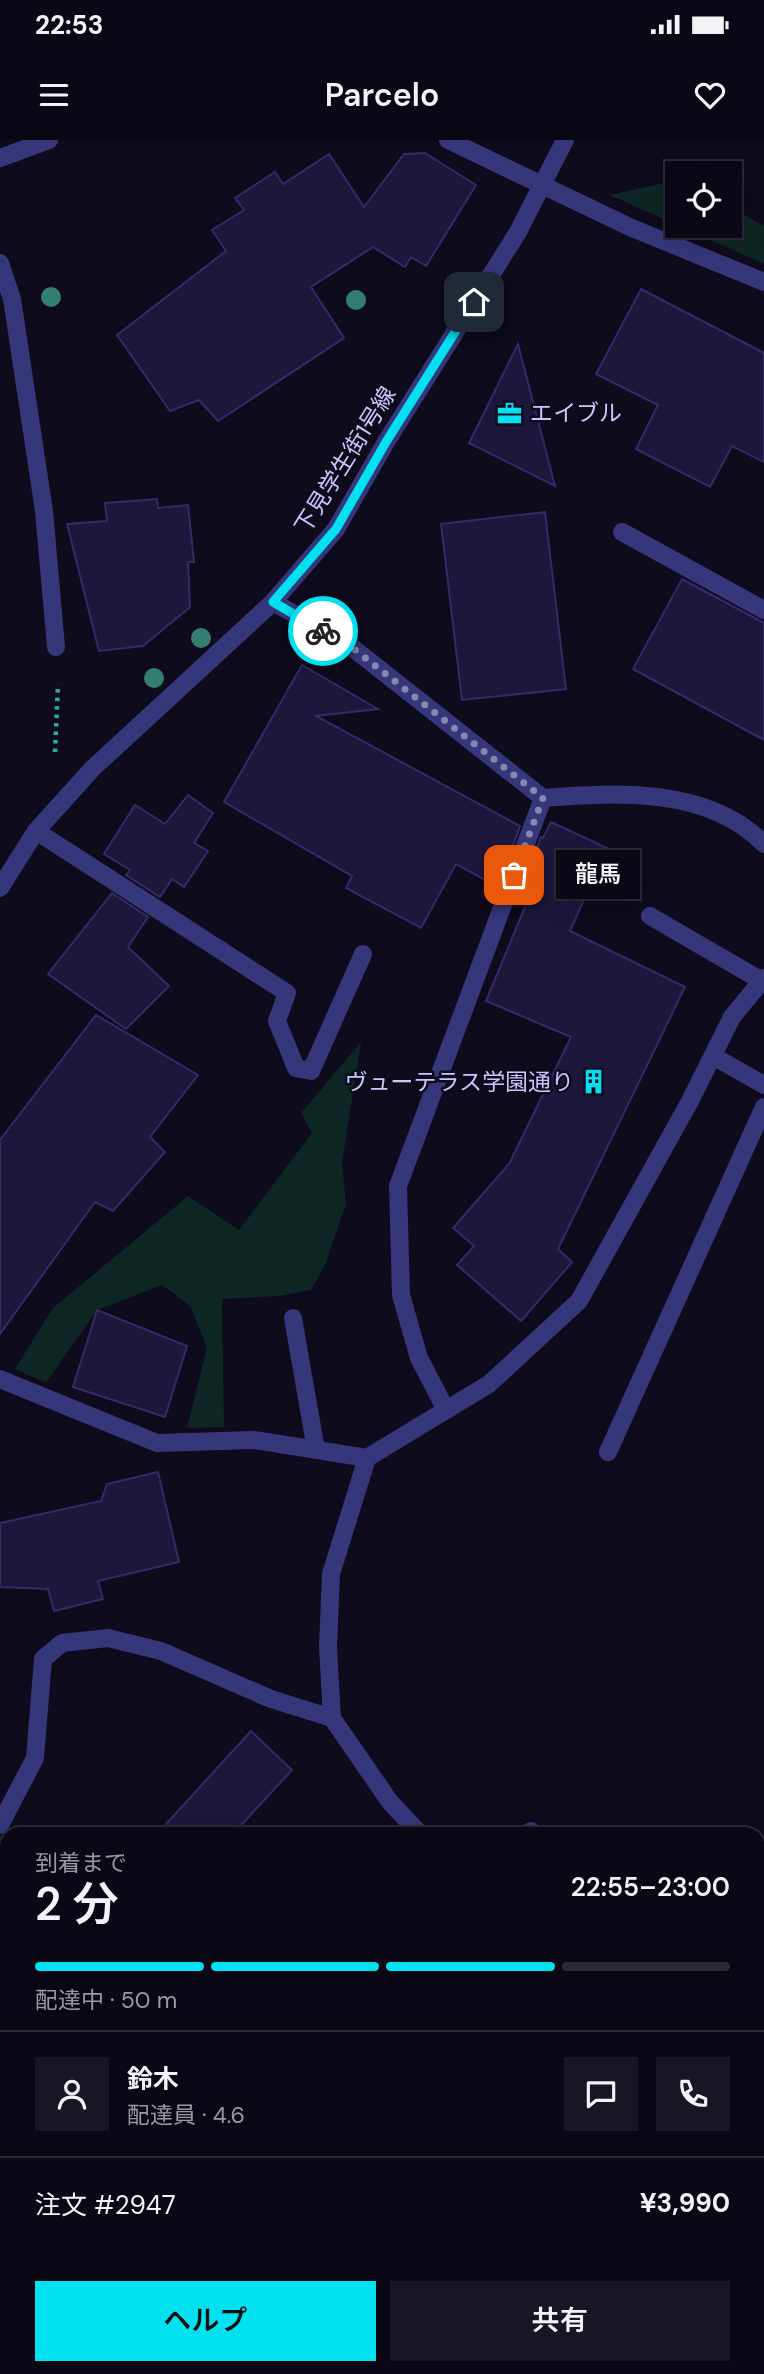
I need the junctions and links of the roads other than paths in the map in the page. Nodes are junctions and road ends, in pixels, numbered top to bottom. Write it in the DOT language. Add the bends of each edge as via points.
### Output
graph roads {
  1 [pos="49,140"];
  2 [pos="448,140"];
  3 [pos="565,140"];
  4 [pos="0,158"];
  5 [pos="0,263"];
  6 [pos="764,282"];
  7 [pos="622,532"];
  8 [pos="273,602"];
  9 [pos="764,610"];
  10 [pos="55,647"];
  11 [pos="543,798"];
  12 [pos="36,831"];
  13 [pos="764,844"];
  14 [pos="0,888"];
  15 [pos="650,916"];
  16 [pos="363,954"];
  17 [pos="763,980"];
  18 [pos="713,1056"];
  19 [pos="764,1085"];
  20 [pos="764,1107"];
  21 [pos="293,1318"];
  22 [pos="0,1379"];
  23 [pos="446,1410"];
  24 [pos="316,1450"];
  25 [pos="608,1452"];
  26 [pos="367,1458"];
  27 [pos="332,1718"];
  28 [pos="0,1825"];
  29 [pos="413,1827"];
  1 -- 4 [label="street"];
  2 -- 6 [label="street" via="632,228"];
  3 -- 8 [label="street, 下見学生街1号線, bridge" via="518,232 336,529"];
  5 -- 10 [label="street" via="12,299 44,511"];
  7 -- 9 [label="street"];
  8 -- 11 [label="street" via="349,645"];
  8 -- 12 [label="street, 下見学生街1号線" via="93,768"];
  11 -- 13 [label="street" via="604,793 680,799 746,826"];
  11 -- 23 [label="street" via="398,1186 401,1295 419,1358"];
  12 -- 14 [label="street, 下見学生街1号線"];
  12 -- 16 [label="street" via="287,993 278,1021 296,1068 311,1071"];
  15 -- 17 [label="street"];
  17 -- 18 [label="street" via="732,1017"];
  18 -- 19 [label="street"];
  18 -- 23 [label="street" via="579,1301 489,1384"];
  20 -- 25 [label="street"];
  21 -- 24 [label="street"];
  22 -- 24 [label="street" via="157,1443 254,1440"];
  23 -- 26 [label="street"];
  24 -- 26 [label="street"];
  26 -- 27 [label="street" via="331,1574 328,1647"];
  27 -- 28 [label="street" via="271,1699 161,1651 108,1638 62,1643 43,1659 35,1758"];
  27 -- 29 [label="street" via="390,1802"];
}
